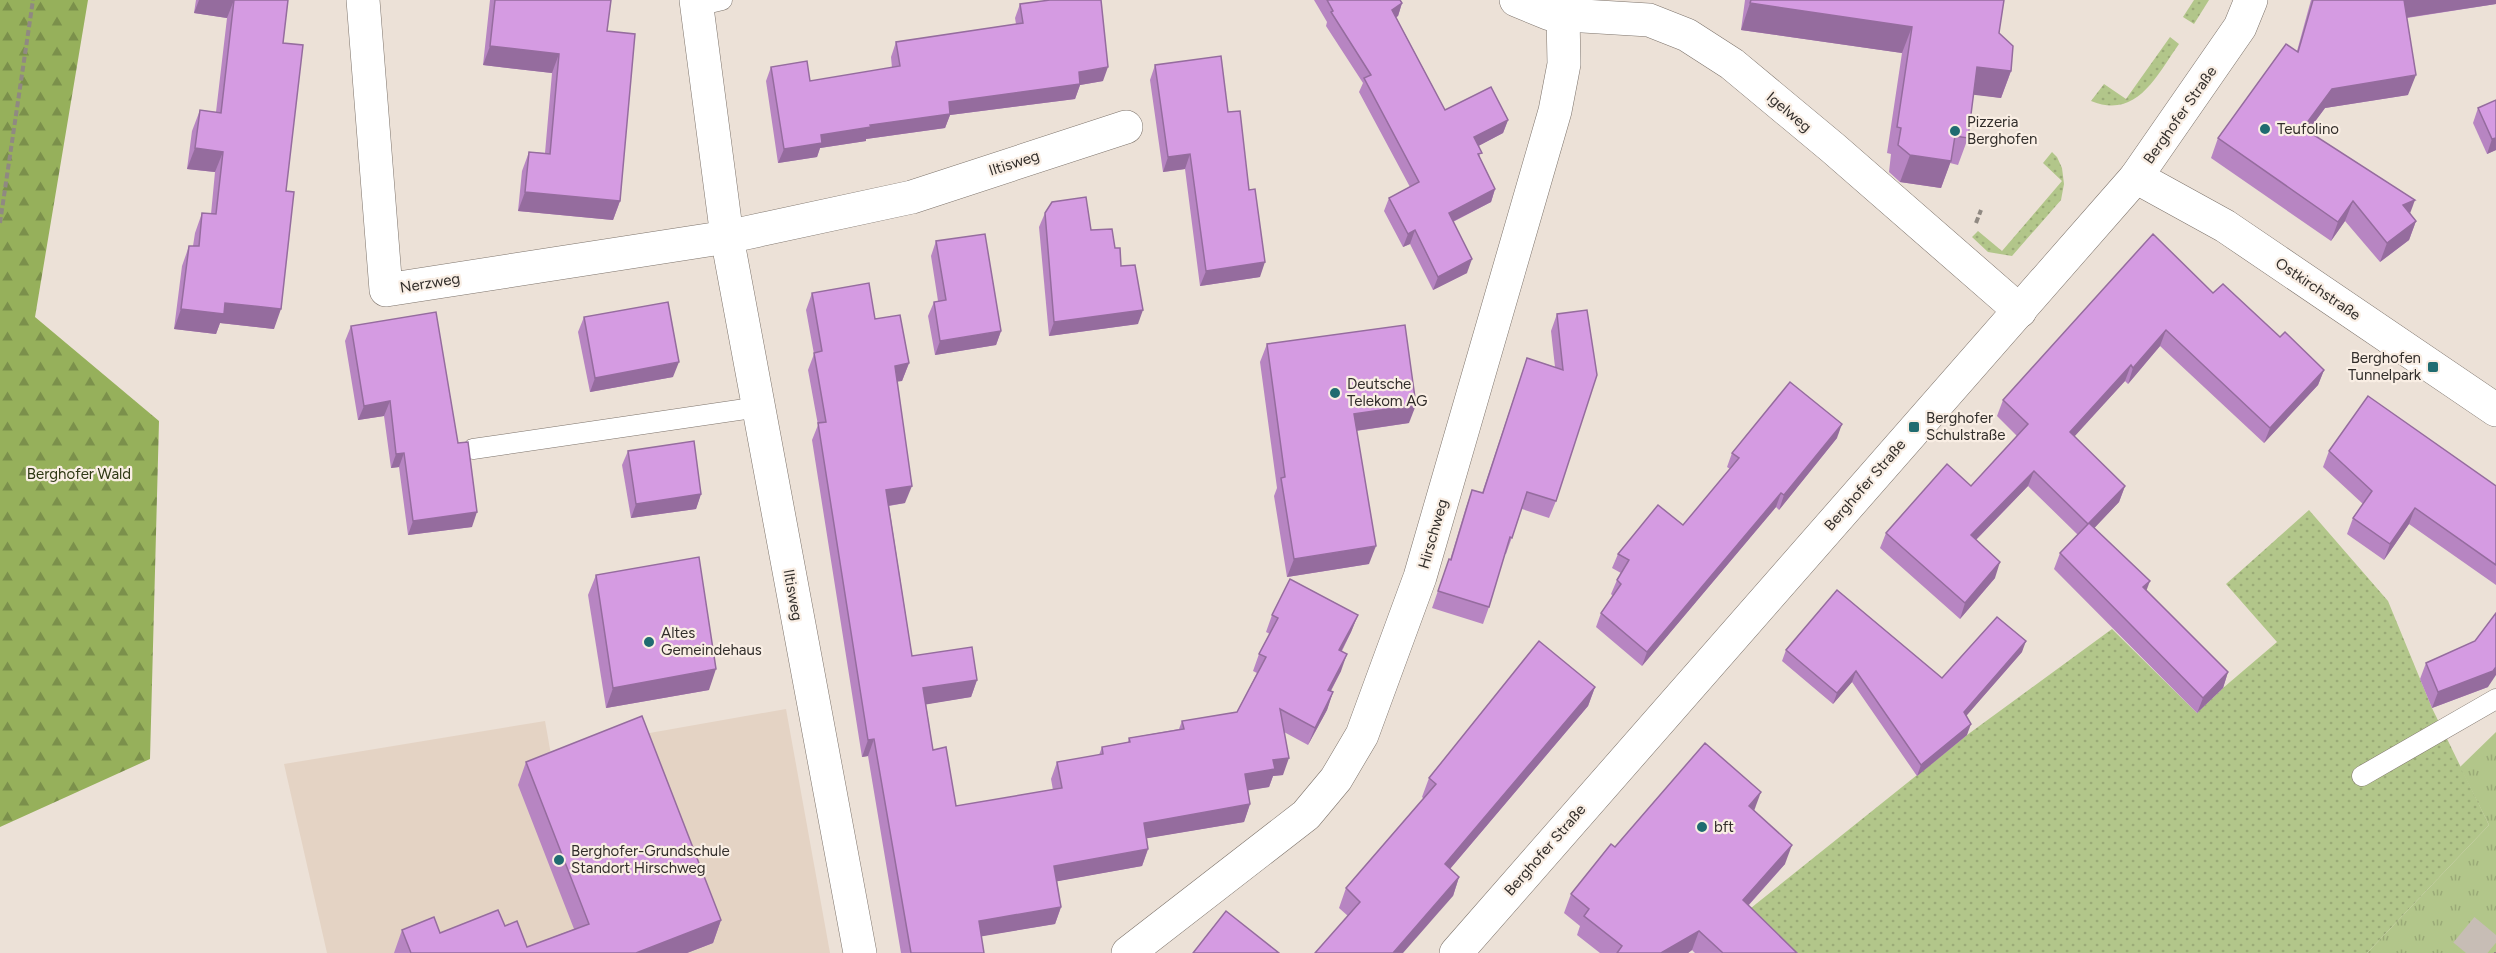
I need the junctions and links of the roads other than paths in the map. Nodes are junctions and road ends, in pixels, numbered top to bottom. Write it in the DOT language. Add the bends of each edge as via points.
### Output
graph roads {
  1 [pos="363,0"];
  2 [pos="1516,0"];
  3 [pos="2251,0"];
  4 [pos="705,2"];
  5 [pos="1583,11"];
  6 [pos="1126,127"];
  7 [pos="2136,177"];
  8 [pos="727,237"];
  9 [pos="2020,311"];
  10 [pos="759,407"];
  11 [pos="2496,410"];
  12 [pos="473,449"];
  13 [pos="2496,699"];
  14 [pos="2362,776"];
  15 [pos="1460,952"];
  16 [pos="860,953"];
  17 [pos="1128,953"];
  1 -- 8 [label="street, Nerzweg" via="386,290"];
  2 -- 5 [label="street, Igelweg" via="1550,14"];
  3 -- 7 [label="street, Berghofer Straße" via="2240,27"];
  4 -- 8 [label="street, Iltisweg"];
  5 -- 9 [label="street, Igelweg" via="1649,20 1687,34 1732,64"];
  5 -- 17 [label="street, Hirschweg" via="1564,64 1555,111 1420,577 1362,735 1336,780 1306,815"];
  6 -- 8 [label="street, Iltisweg" via="912,196"];
  7 -- 9 [label="street, Berghofer Straße"];
  7 -- 11 [label="street, Ostkirchstraße" via="2225,226"];
  8 -- 10 [label="street, Iltisweg"];
  9 -- 15 [label="street, Berghofer Straße" via="1914,427"];
  10 -- 12 [label="lane"];
  10 -- 16 [label="street, Iltisweg"];
  13 -- 14 [label="lane"];
}
